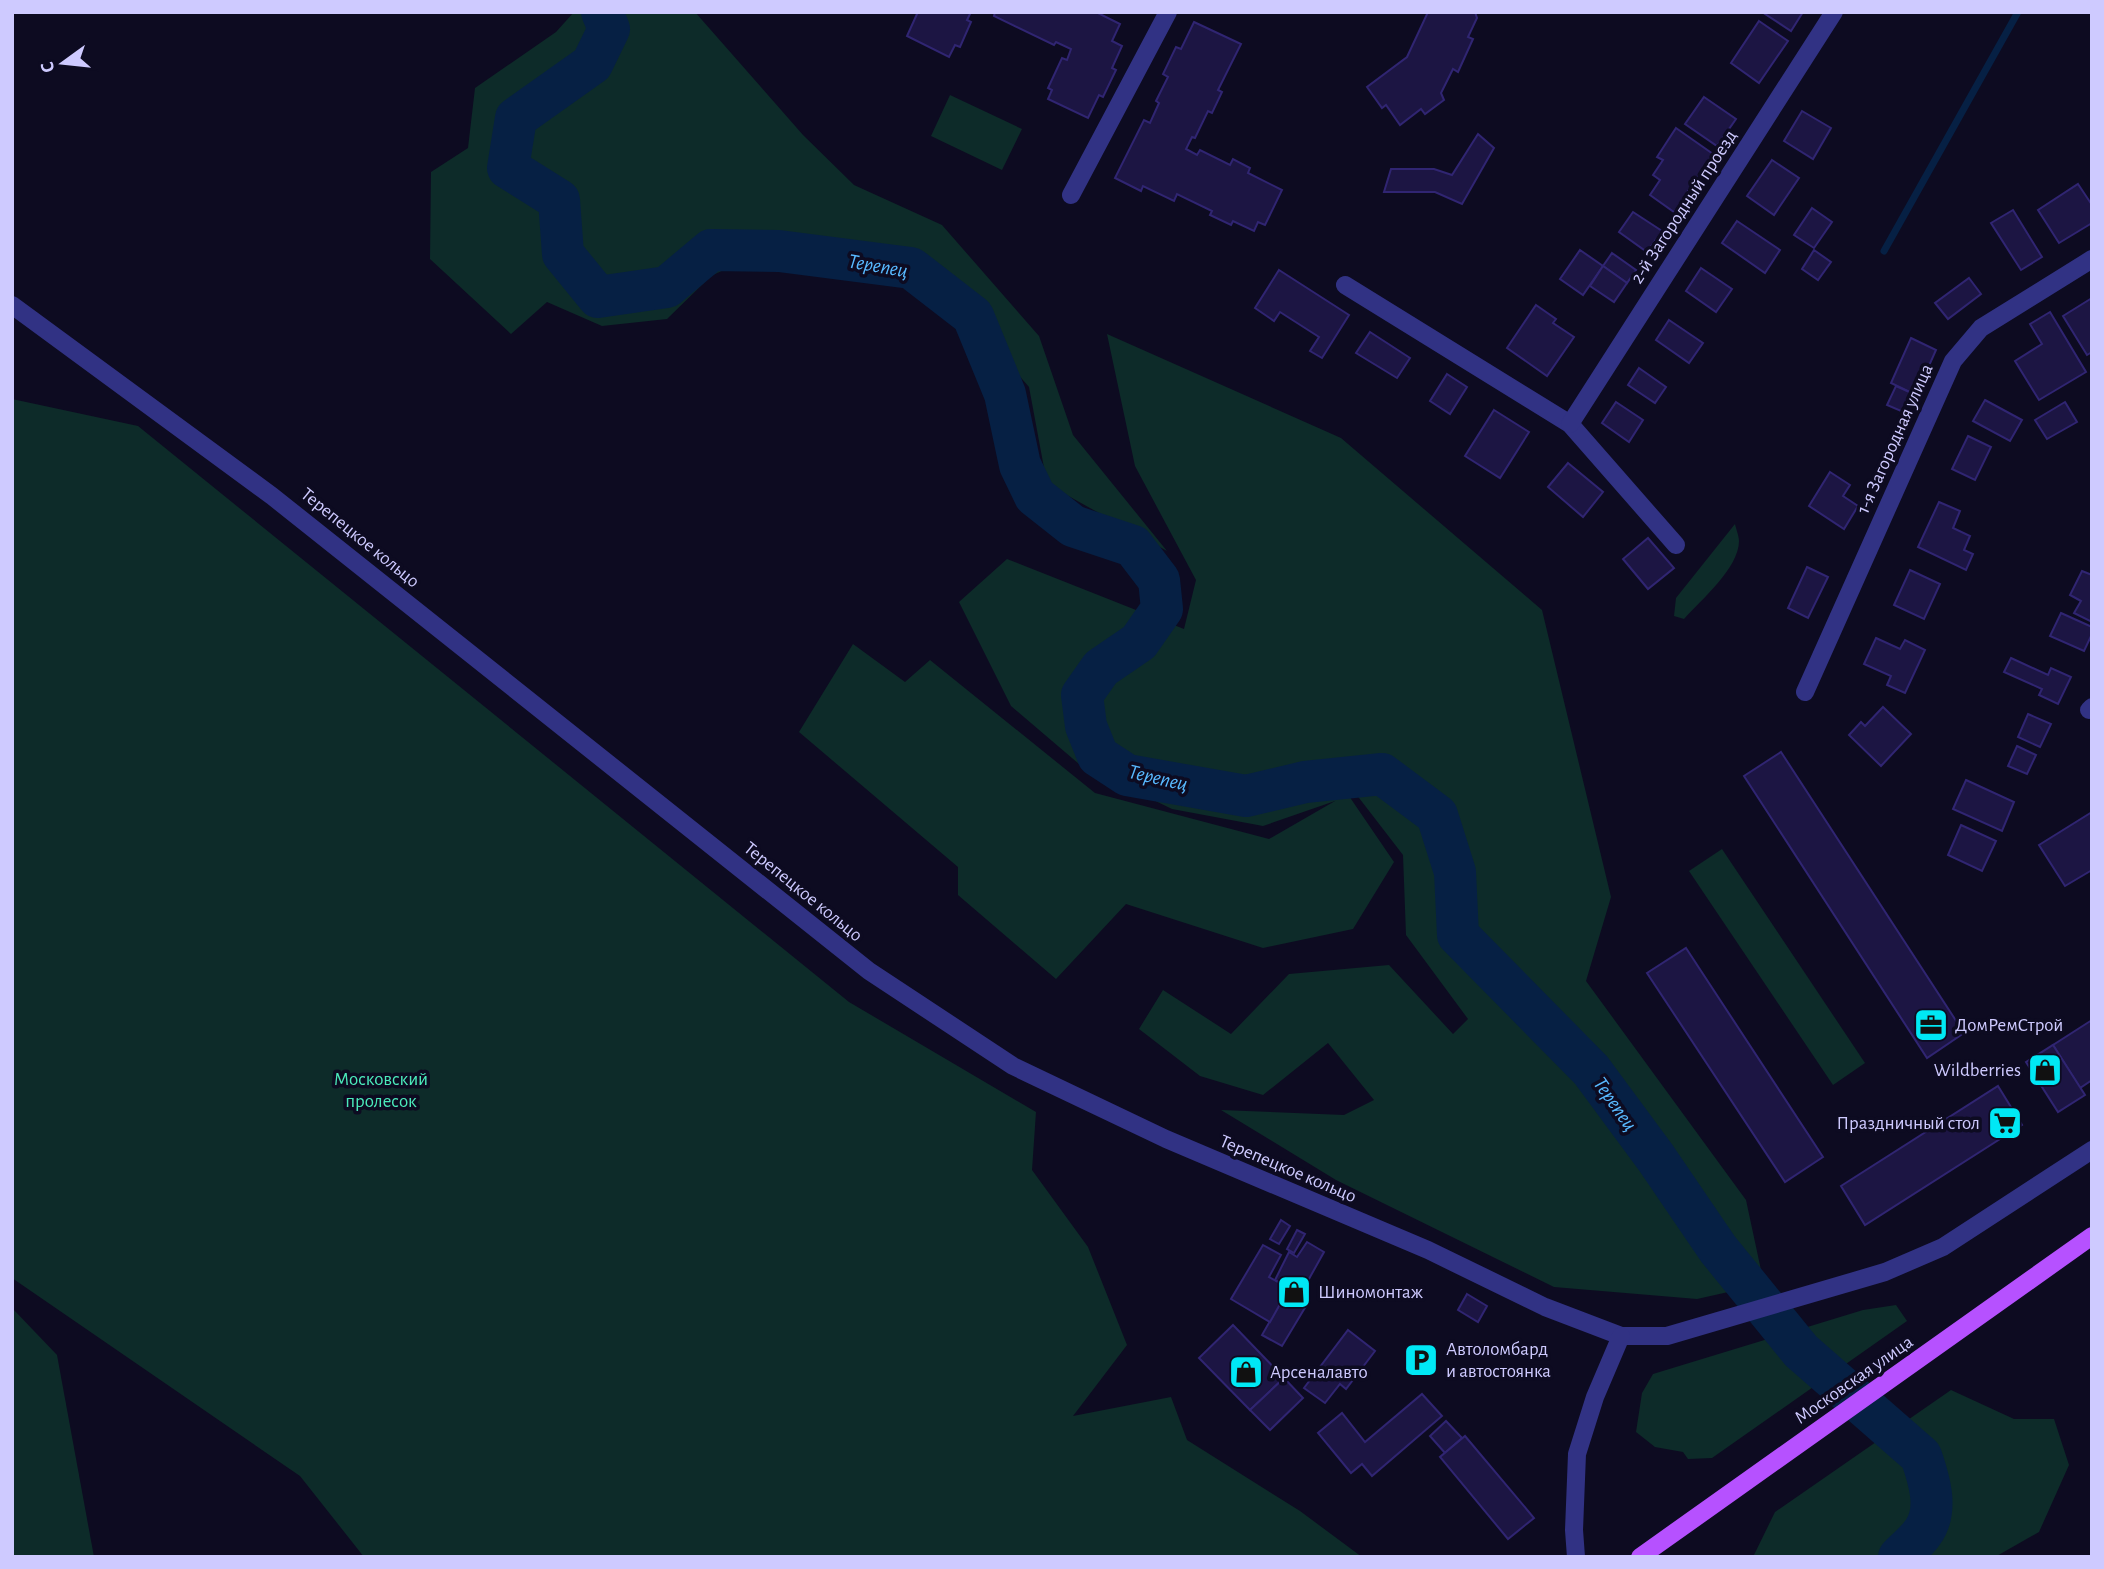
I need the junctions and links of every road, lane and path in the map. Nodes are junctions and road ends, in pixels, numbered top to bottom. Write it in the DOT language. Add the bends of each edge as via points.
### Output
graph roads {
  1 [pos="1168,12"];
  2 [pos="1834,12"];
  3 [pos="1071,195"];
  4 [pos="2092,259"];
  5 [pos="1345,285"];
  6 [pos="12,305"];
  7 [pos="1570,424"];
  8 [pos="1676,545"];
  9 [pos="1805,692"];
  10 [pos="2092,1150"];
  11 [pos="2092,1236"];
  12 [pos="1621,1336"];
  13 [pos="1576,1557"];
  14 [pos="1640,1557"];
  1 -- 3 [label="street"];
  2 -- 7 [label="street, 2-й Загородный проезд"];
  4 -- 9 [label="street, 1-я Загородная улица" via="1981,328 1953,361"];
  5 -- 7 [label="street"];
  6 -- 12 [label="street, Терепецкое кольцо" via="272,496 869,971 1013,1066 1166,1139 1428,1250 1545,1307"];
  7 -- 8 [label="street"];
  10 -- 12 [label="street, Терепецкое кольцо" via="1943,1247 1885,1272 1667,1336"];
  11 -- 14 [label="main road, Московская улица"];
  12 -- 13 [label="street" via="1577,1454"];
}
